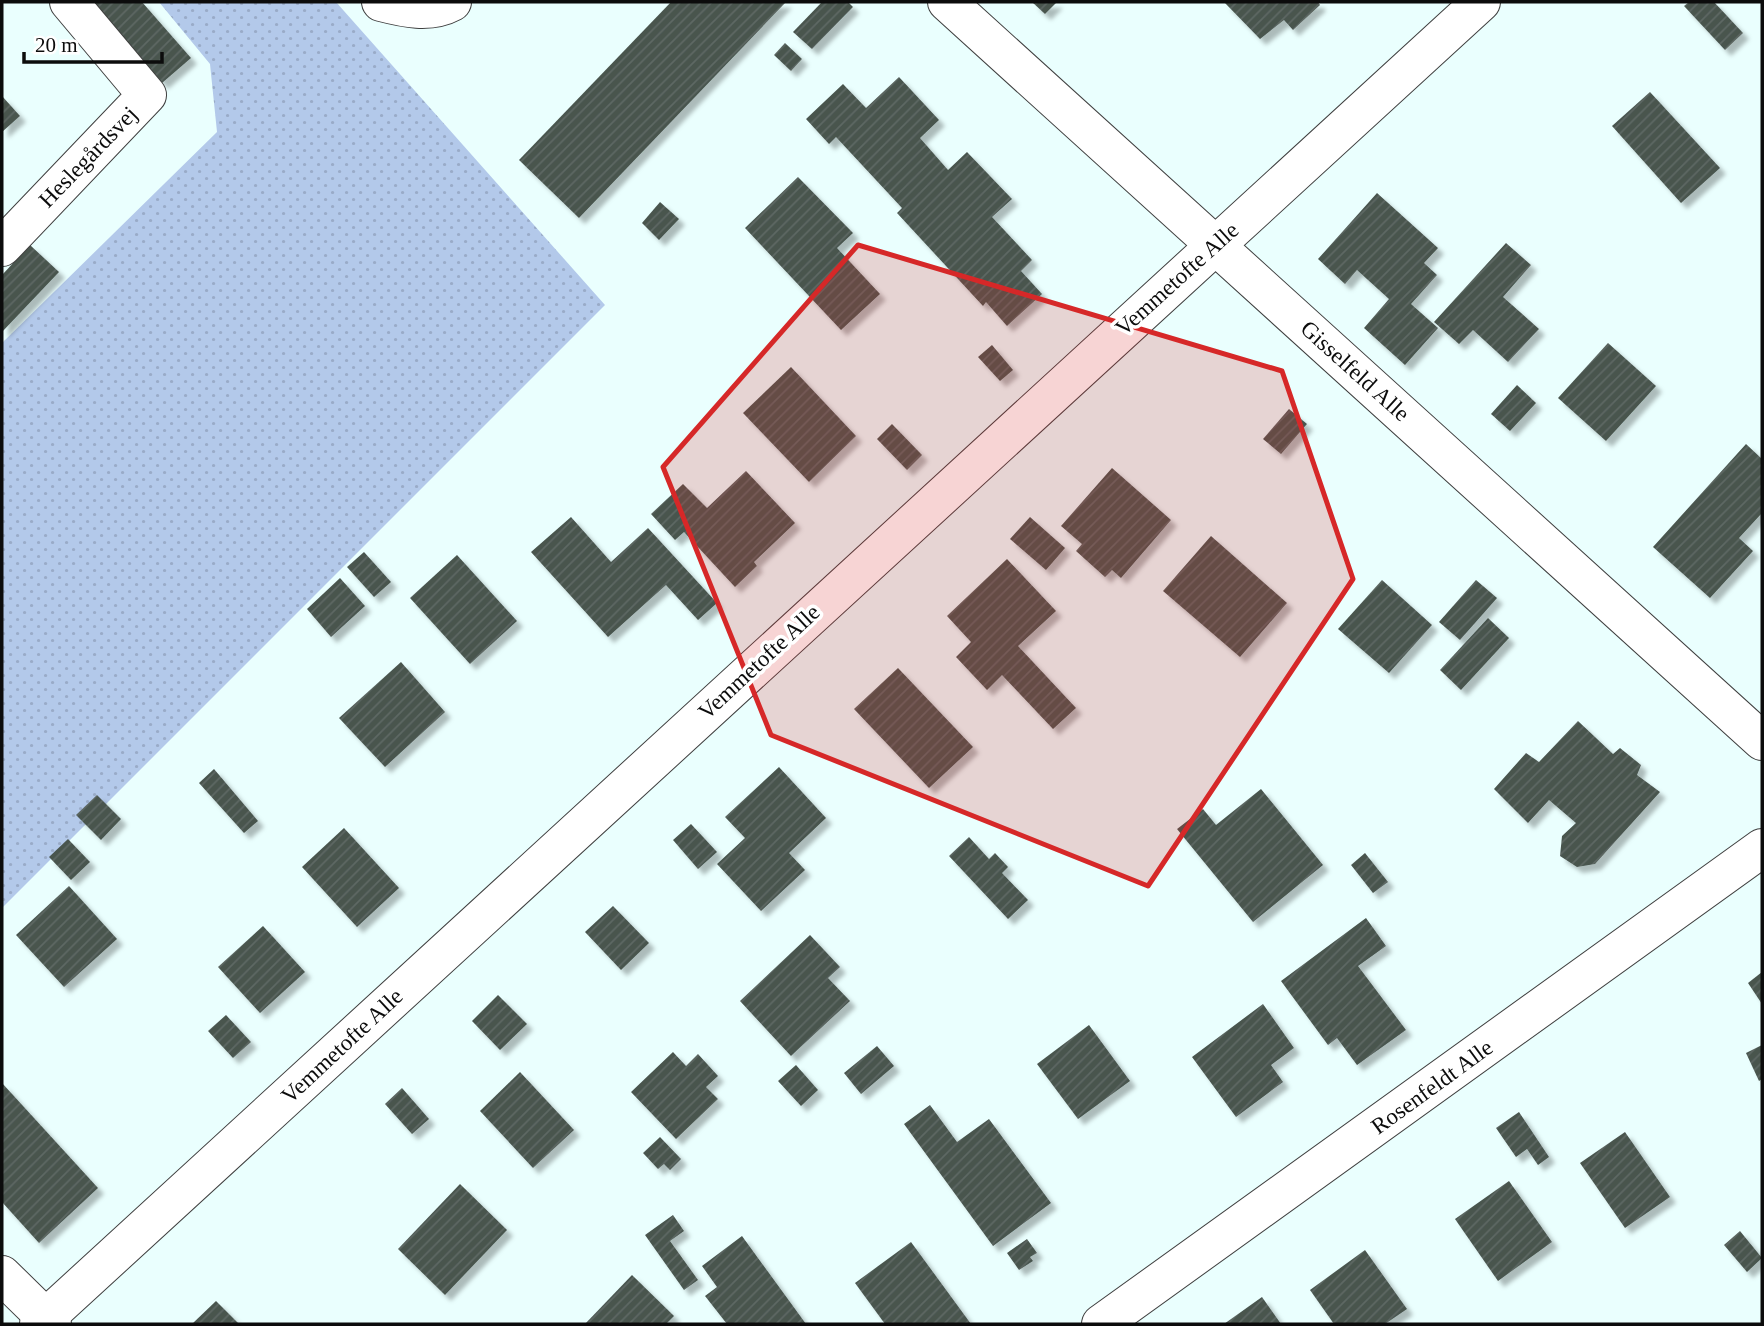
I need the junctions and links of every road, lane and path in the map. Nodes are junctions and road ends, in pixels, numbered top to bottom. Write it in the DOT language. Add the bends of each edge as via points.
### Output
graph roads {
  1 [pos="69,2"];
  2 [pos="452,2"];
  3 [pos="947,2"];
  4 [pos="1481,2"];
  5 [pos="396,6"];
  6 [pos="1216,244"];
  7 [pos="2,247"];
  8 [pos="1762,741"];
  9 [pos="1762,848"];
  10 [pos="2,1275"];
  11 [pos="45,1322"];
  12 [pos="1101,1324"];
  1 -- 7 [label="street, Heslegårdsvej" via="147,95"];
  2 -- 5 [label="street"];
  3 -- 6 [label="street, Gisselfeld Alle"];
  4 -- 6 [label="street, Vemmetofte Alle"];
  6 -- 8 [label="street, Gisselfeld Alle"];
  6 -- 11 [label="street, Vemmetofte Alle"];
  9 -- 12 [label="street, Rosenfeldt Alle"];
  10 -- 11 [label="street"];
}
